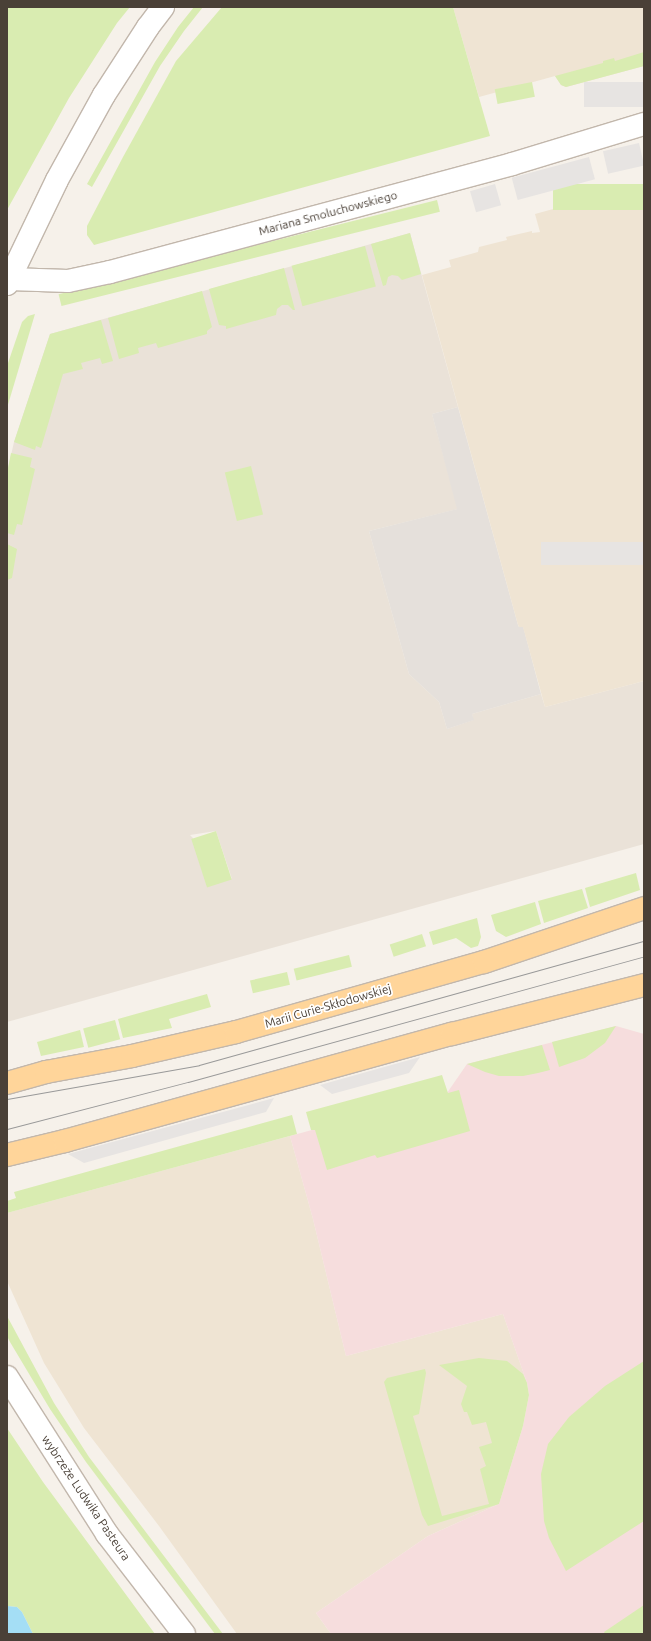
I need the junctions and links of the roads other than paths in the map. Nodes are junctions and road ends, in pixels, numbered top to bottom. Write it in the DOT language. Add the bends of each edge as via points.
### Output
graph roads {
  1 [pos="163,7"];
  2 [pos="644,124"];
  3 [pos="8,282"];
  4 [pos="644,908"];
  5 [pos="644,985"];
  6 [pos="7,1083"];
  7 [pos="7,1155"];
  8 [pos="7,1377"];
  9 [pos="184,1634"];
  1 -- 3 [label="street" via="143,33 104,95 57,180"];
  2 -- 3 [label="street, Mariana Smoluchowskiego" via="512,164 110,272 68,281"];
  4 -- 6 [label="main road, Marii Curie-Skłodowskiej" via="484,962 236,1032 132,1056 46,1072"];
  5 -- 7 [label="main road" via="459,1032"];
  8 -- 9 [label="street, wybrzeże Ludwika Pasteura" via="107,1534"];
}
